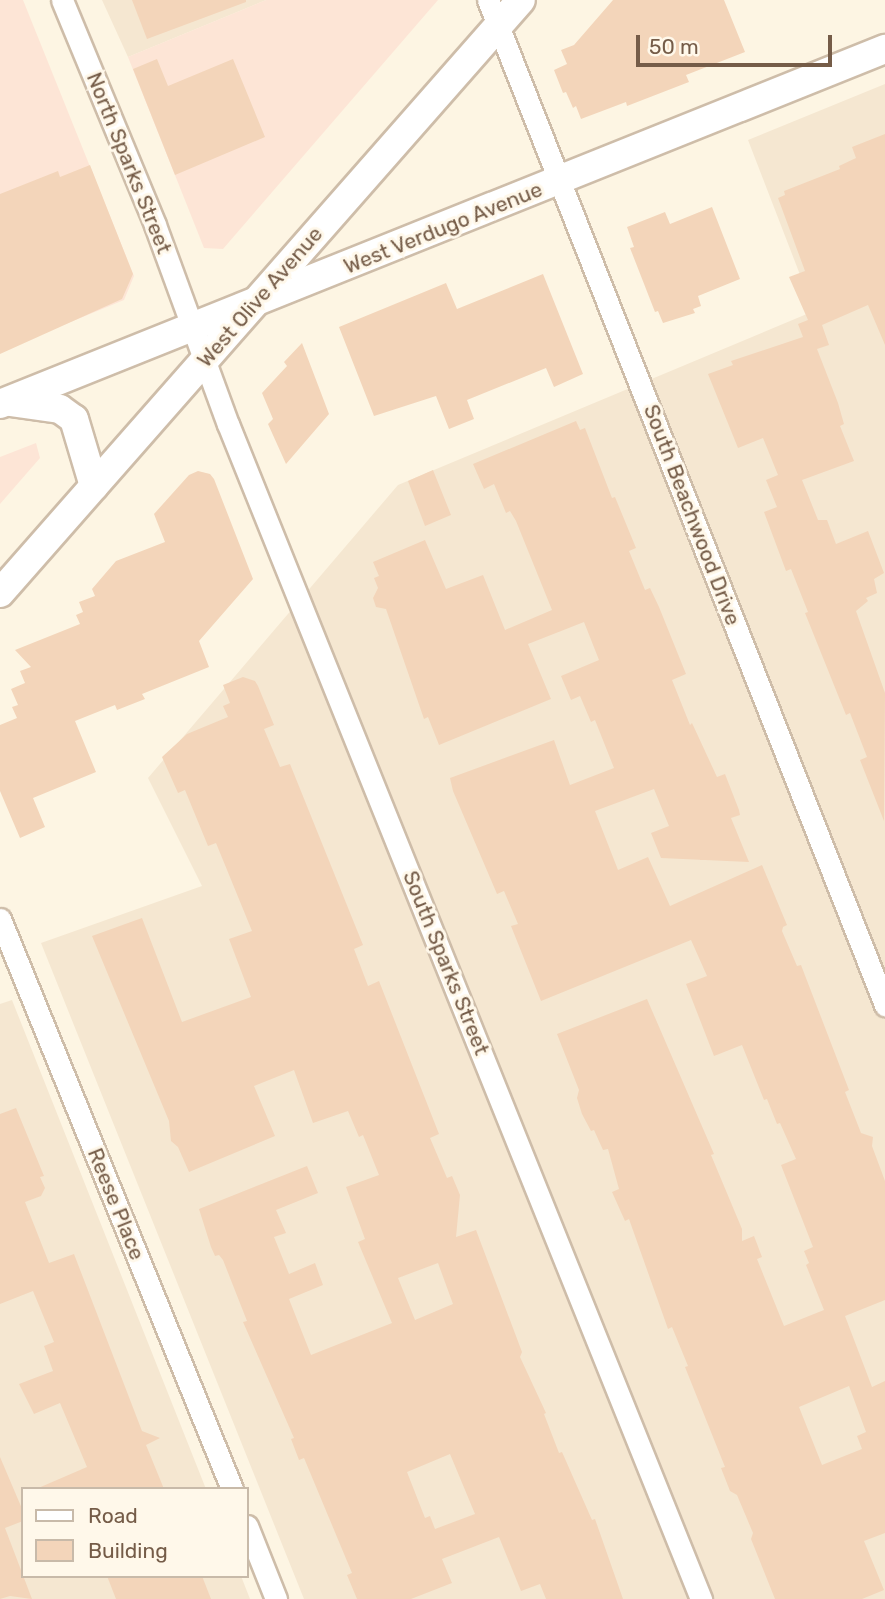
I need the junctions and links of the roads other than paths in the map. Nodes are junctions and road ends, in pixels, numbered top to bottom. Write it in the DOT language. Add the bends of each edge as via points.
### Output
graph roads {
  1 [pos="62,0"];
  2 [pos="521,0"];
  3 [pos="493,13"];
  4 [pos="885,49"];
  5 [pos="561,180"];
  6 [pos="255,303"];
  7 [pos="192,326"];
  8 [pos="204,362"];
  9 [pos="4,403"];
  10 [pos="94,486"];
  11 [pos="0,593"];
  12 [pos="0,919"];
  13 [pos="885,1005"];
  14 [pos="231,1487"];
  15 [pos="248,1529"];
  16 [pos="276,1599"];
  17 [pos="701,1599"];
  1 -- 7 [label="street, North Sparks Street"];
  2 -- 3 [label="main road, West Olive Avenue"];
  3 -- 5 [label="street, South Beachwood Drive"];
  3 -- 6 [label="main road, West Olive Avenue"];
  4 -- 5 [label="main road, West Verdugo Avenue"];
  5 -- 6 [label="main road, West Verdugo Avenue"];
  5 -- 13 [label="street, South Beachwood Drive"];
  6 -- 7 [label="main road, West Verdugo Avenue"];
  6 -- 8 [label="main road, West Olive Avenue"];
  7 -- 8 [label="street, South Sparks Street"];
  7 -- 9 [label="main road, West Verdugo Avenue"];
  8 -- 10 [label="main road, West Olive Avenue"];
  8 -- 17 [label="street, South Sparks Street"];
  9 -- 10 [label="main road" via="60,409 74,419"];
  10 -- 11 [label="main road, West Olive Avenue"];
  12 -- 14 [label="street, Reese Place"];
  15 -- 16 [label="street"];
}
